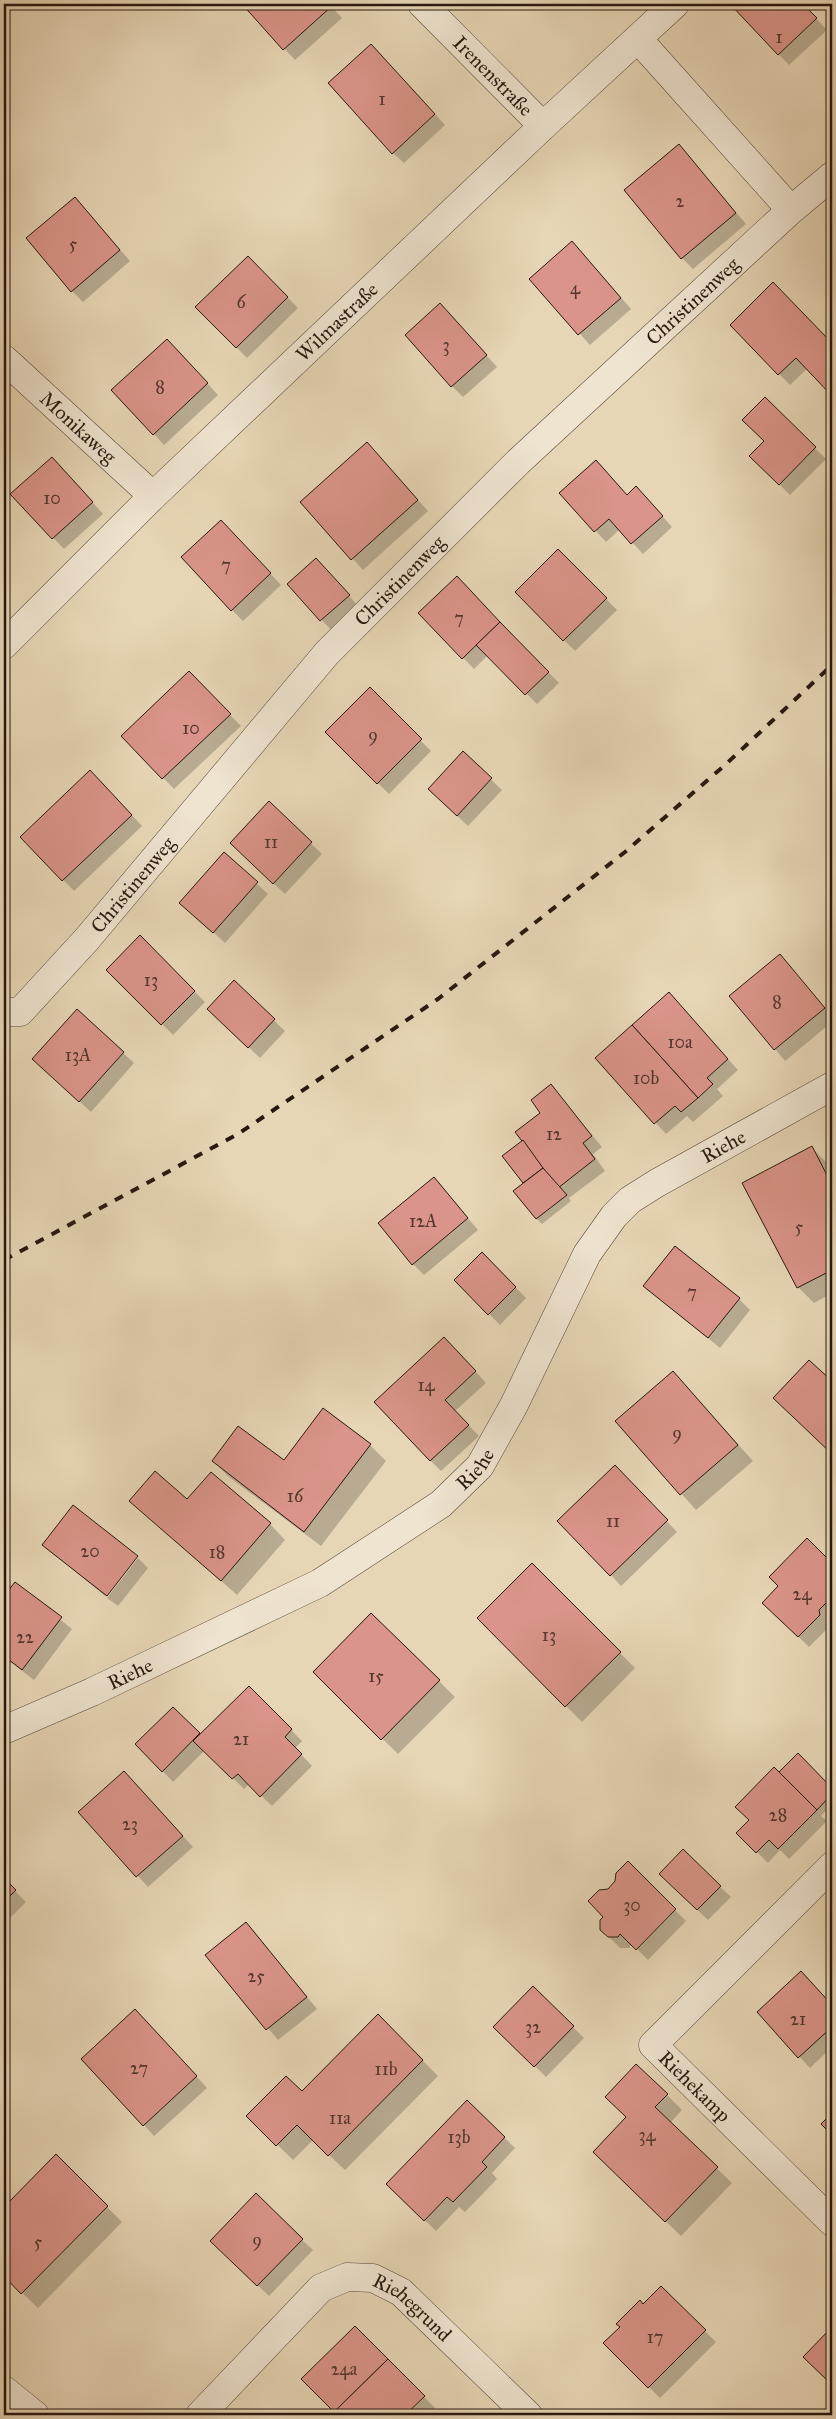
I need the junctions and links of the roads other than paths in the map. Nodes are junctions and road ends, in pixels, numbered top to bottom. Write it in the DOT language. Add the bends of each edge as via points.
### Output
graph roads {
  1 [pos="422,4"];
  2 [pos="675,4"];
  3 [pos="638,39"];
  4 [pos="543,126"];
  5 [pos="832,176"];
  6 [pos="791,210"];
  7 [pos="4,359"];
  8 [pos="152,496"];
  9 [pos="4,645"];
  10 [pos="4,1012"];
  11 [pos="832,1086"];
  12 [pos="4,1730"];
  13 [pos="832,1866"];
  14 [pos="832,2222"];
  15 [pos="4,2390"];
  16 [pos="35,2415"];
  17 [pos="200,2415"];
  18 [pos="528,2415"];
  1 -- 4 [label="street, Irenenstraße"];
  2 -- 3 [label="street, Wilmastraße"];
  3 -- 4 [label="street, Wilmastraße"];
  3 -- 6 [label="street"];
  4 -- 8 [label="street, Wilmastraße"];
  5 -- 6 [label="street, Christinenweg"];
  6 -- 10 [label="street, Christinenweg" via="518,462 327,653 88,939 20,1012"];
  7 -- 8 [label="street, Monikaweg"];
  8 -- 9 [label="street, Wilmastraße"];
  11 -- 12 [label="street, Riehe" via="630,1200 614,1216 587,1254 514,1406 480,1466 441,1504 320,1583 92,1692"];
  13 -- 14 [label="street, Riehekamp" via="654,2045"];
  15 -- 16 [label="street"];
  17 -- 18 [label="street, Riehegrund" via="321,2288 347,2277 373,2278 401,2292"];
}
